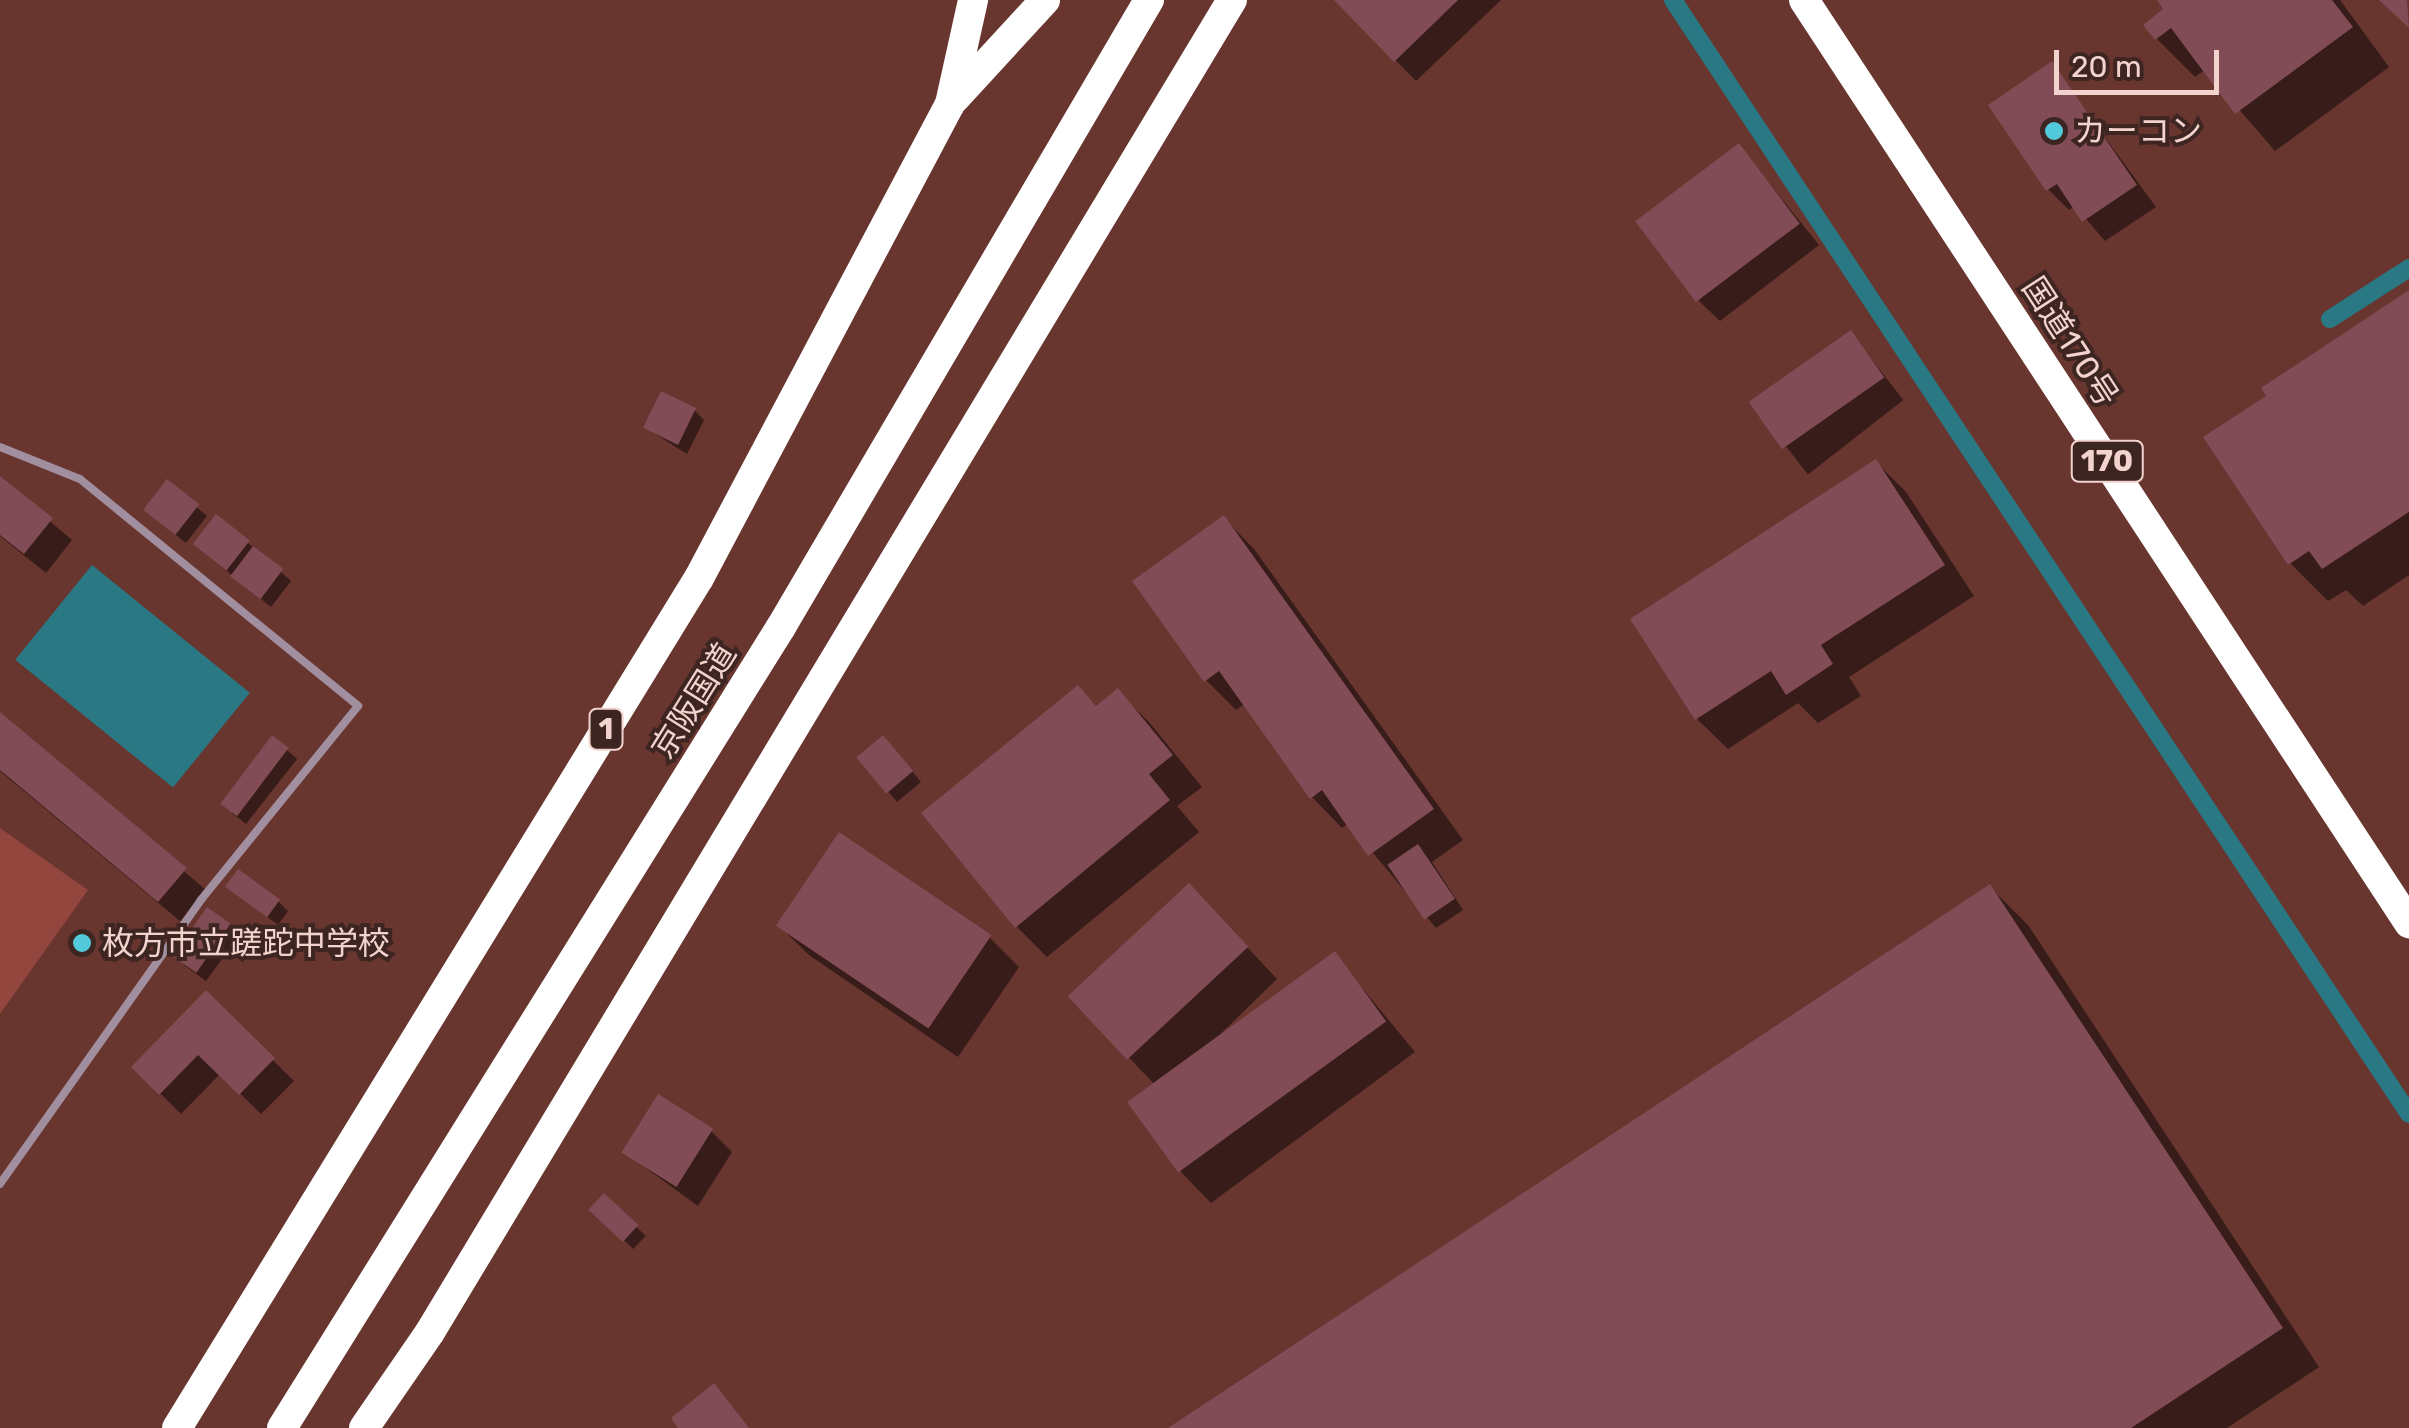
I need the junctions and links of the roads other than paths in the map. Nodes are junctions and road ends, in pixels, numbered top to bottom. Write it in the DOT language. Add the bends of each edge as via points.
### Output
graph roads {
  1 [pos="973,0"];
  2 [pos="1044,0"];
  3 [pos="1149,0"];
  4 [pos="1232,0"];
  5 [pos="1804,0"];
  6 [pos="950,104"];
  7 [pos="0,447"];
  8 [pos="2409,923"];
  9 [pos="0,1184"];
  10 [pos="177,1428"];
  11 [pos="282,1428"];
  12 [pos="364,1428"];
  1 -- 6 [label="highway, 京阪国道 / 1"];
  2 -- 6 [label="highway"];
  3 -- 11 [label="highway, 京阪国道" via="781,627"];
  4 -- 12 [label="highway" via="430,1332"];
  5 -- 8 [label="highway, 国道170号 / 170"];
  6 -- 10 [label="highway, 京阪国道 / 1" via="699,578"];
  7 -- 9 [label="lane" via="80,479 358,706 202,900"];
}
